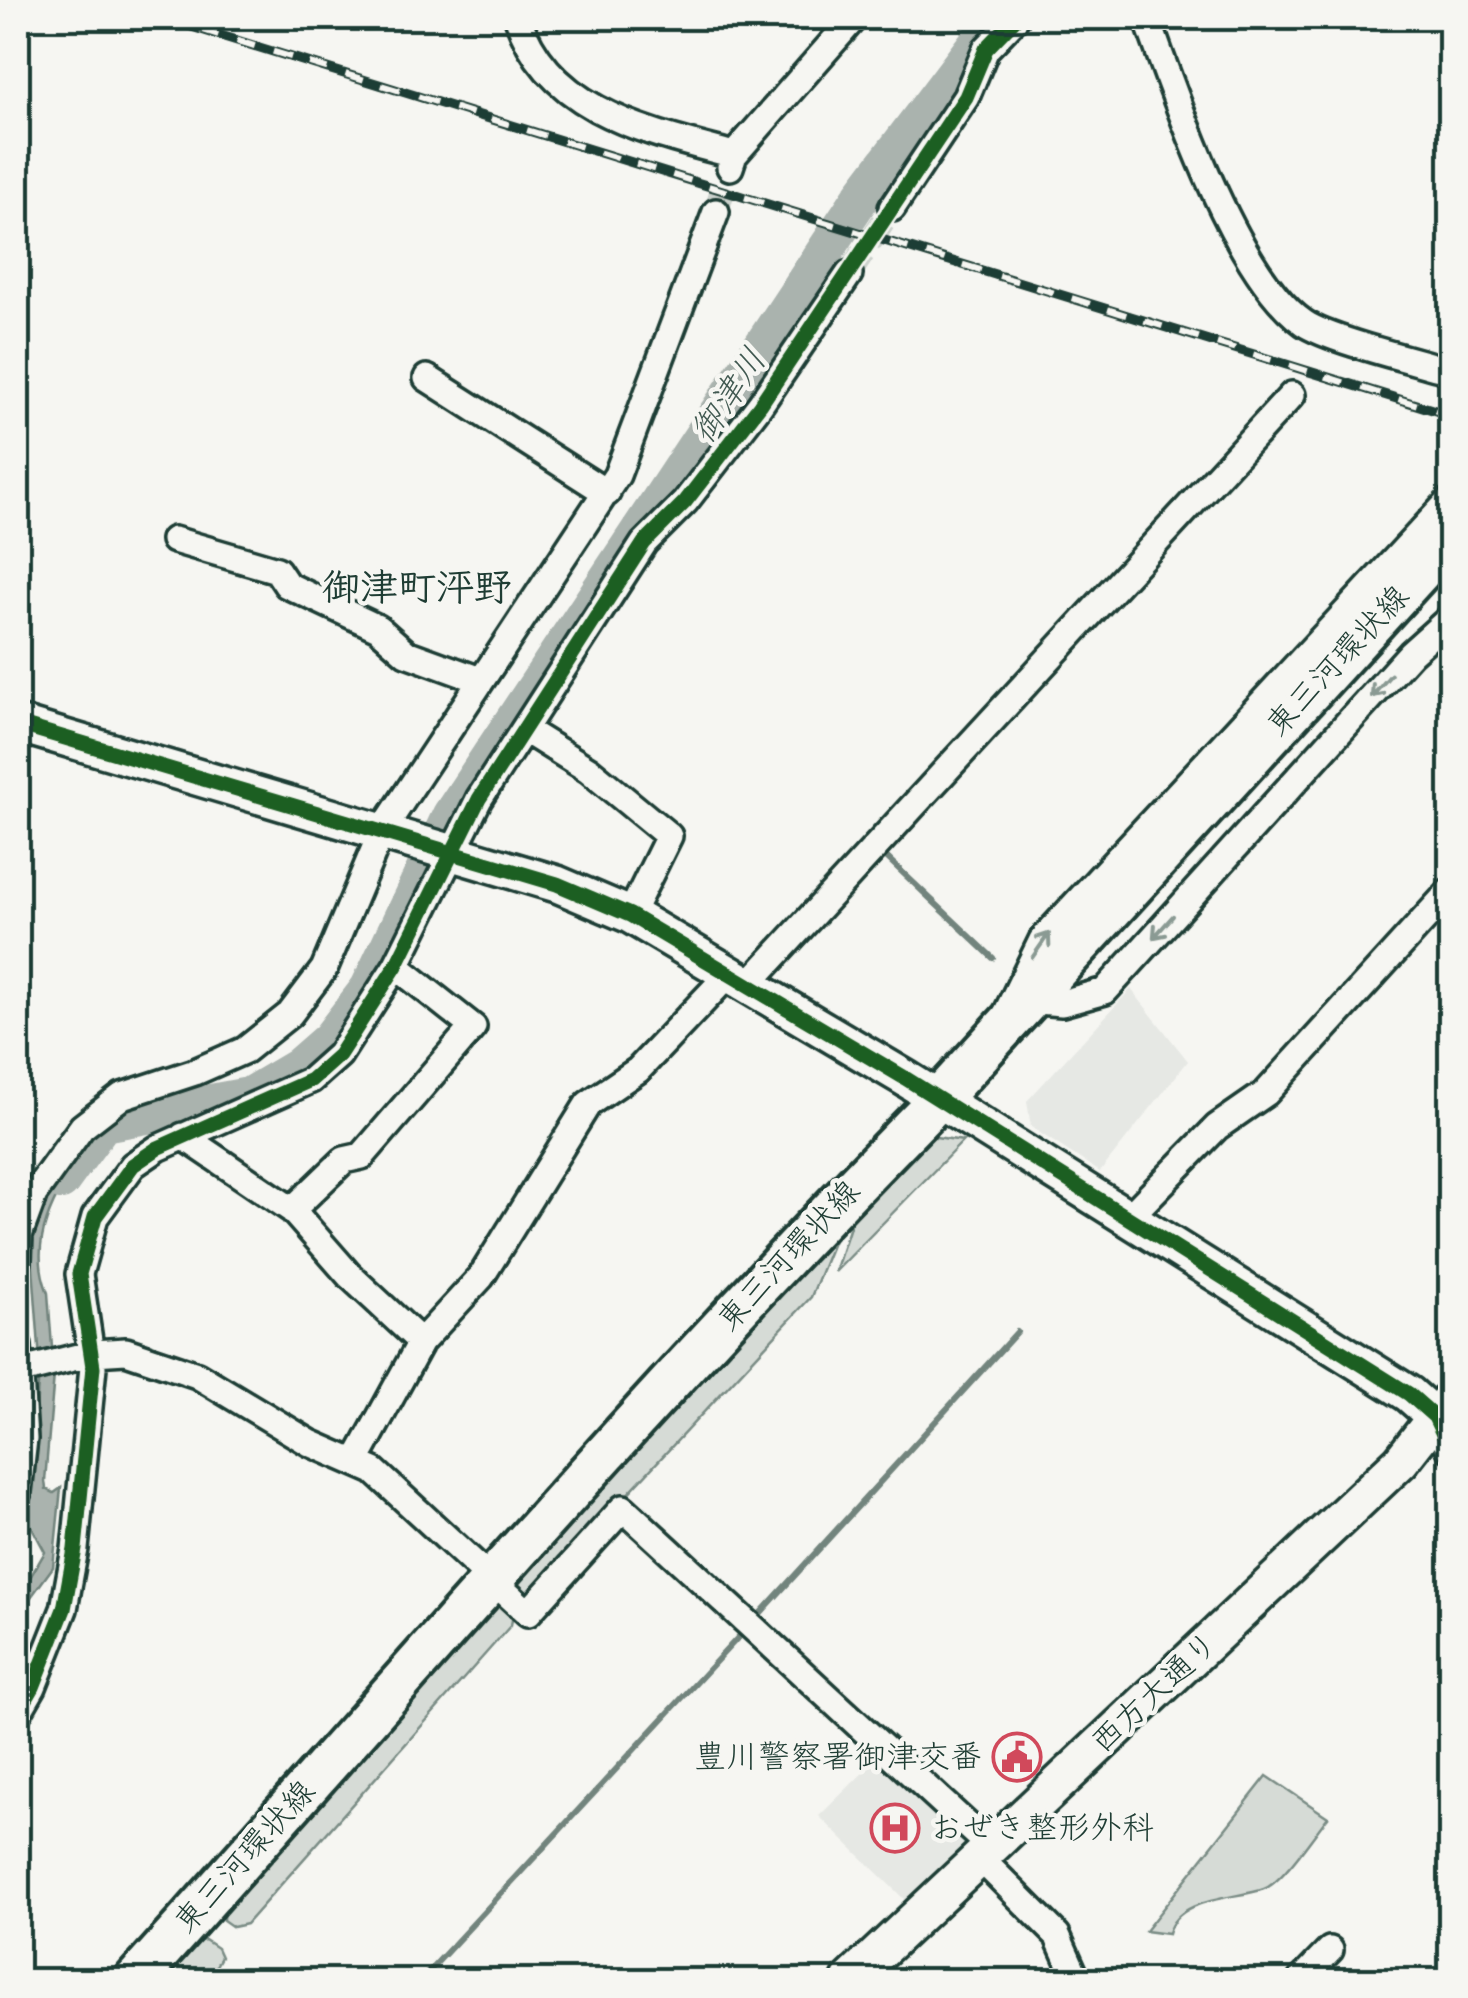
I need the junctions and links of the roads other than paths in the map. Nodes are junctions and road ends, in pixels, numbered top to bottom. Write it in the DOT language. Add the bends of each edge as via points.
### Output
graph roads {
  1 [pos="518,18"];
  2 [pos="854,18"];
  3 [pos="1016,18"];
  4 [pos="1148,18"];
  5 [pos="892,208"];
  6 [pos="716,212"];
  7 [pos="849,274"];
  8 [pos="1450,371"];
  9 [pos="428,378"];
  10 [pos="1292,395"];
  11 [pos="606,493"];
  12 [pos="1450,500"];
  13 [pos="1450,539"];
  14 [pos="174,540"];
  15 [pos="1450,618"];
  16 [pos="480,680"];
  17 [pos="18,724"];
  18 [pos="525,730"];
  19 [pos="384,831"];
  20 [pos="449,851"];
  21 [pos="1450,891"];
  22 [pos="630,915"];
  23 [pos="396,966"];
  24 [pos="739,979"];
  25 [pos="1026,1000"];
  26 [pos="998,1032"];
  27 [pos="940,1099"];
  28 [pos="183,1136"];
  29 [pos="292,1210"];
  30 [pos="1128,1218"];
  31 [pos="18,1261"];
  32 [pos="421,1342"];
  33 [pos="87,1354"];
  34 [pos="21,1364"];
  35 [pos="1443,1408"];
  36 [pos="1450,1449"];
  37 [pos="356,1461"];
  38 [pos="18,1492"];
  39 [pos="492,1580"];
  40 [pos="18,1713"];
  41 [pos="985,1852"];
  42 [pos="1330,1950"];
  43 [pos="134,1980"];
  44 [pos="850,1980"];
  45 [pos="1077,1980"];
  46 [pos="1301,1980"];
  1 -- 2 [label="street" via="533,57 597,111 732,162"];
  3 -- 5 [label="street" via="986,48 966,97"];
  4 -- 8 [label="street" via="1215,187 1276,297 1306,325"];
  6 -- 11 [label="street"];
  7 -- 18 [label="street" via="760,405 685,502 644,543"];
  9 -- 11 [label="street"];
  10 -- 24 [label="street"];
  11 -- 16 [label="street"];
  26 -- 12 [label="street, one-way" via="1042,940"];
  13 -- 25 [label="main road, 東三河環状線"];
  14 -- 16 [label="street" via="278,570 288,585 378,628 406,653"];
  15 -- 25 [label="street, one-way" via="1410,652 1105,991 1062,1003"];
  16 -- 19 [label="street"];
  17 -- 19 [label="street"];
  18 -- 20 [label="street"];
  18 -- 22 [label="street" via="589,770 669,836"];
  19 -- 20 [label="street"];
  19 -- 31 [label="street" via="324,969 290,1014 245,1050 122,1096 82,1127 34,1194 19,1235"];
  20 -- 22 [label="street"];
  20 -- 23 [label="street"];
  21 -- 30 [label="street" via="1266,1092 1217,1127"];
  22 -- 24 [label="street"];
  23 -- 28 [label="street" via="350,1040 311,1080"];
  23 -- 29 [label="street" via="474,1027 362,1156 344,1160"];
  24 -- 27 [label="street"];
  24 -- 32 [label="street" via="638,1070 588,1104 482,1277"];
  25 -- 26 [label="main road, 東三河環状線"];
  26 -- 27 [label="main road, 東三河環状線"];
  27 -- 30 [label="street"];
  27 -- 39 [label="main road, 東三河環状線"];
  28 -- 29 [label="street"];
  28 -- 33 [label="street" via="133,1165 95,1217 79,1274"];
  29 -- 32 [label="street"];
  30 -- 35 [label="street" via="1409,1394"];
  32 -- 37 [label="street"];
  33 -- 34 [label="street"];
  33 -- 37 [label="street" via="126,1351 184,1370"];
  33 -- 40 [label="street" via="64,1608"];
  34 -- 38 [label="street"];
  35 -- 36 [label="street"];
  35 -- 41 [label="street, 西方大通り" via="1401,1461"];
  37 -- 39 [label="street"];
  39 -- 41 [label="street" via="528,1613 623,1508"];
  39 -- 43 [label="main road, 東三河環状線"];
  41 -- 44 [label="street, 西方大通り"];
  41 -- 45 [label="street" via="1050,1926"];
  42 -- 46 [label="street"];
}
